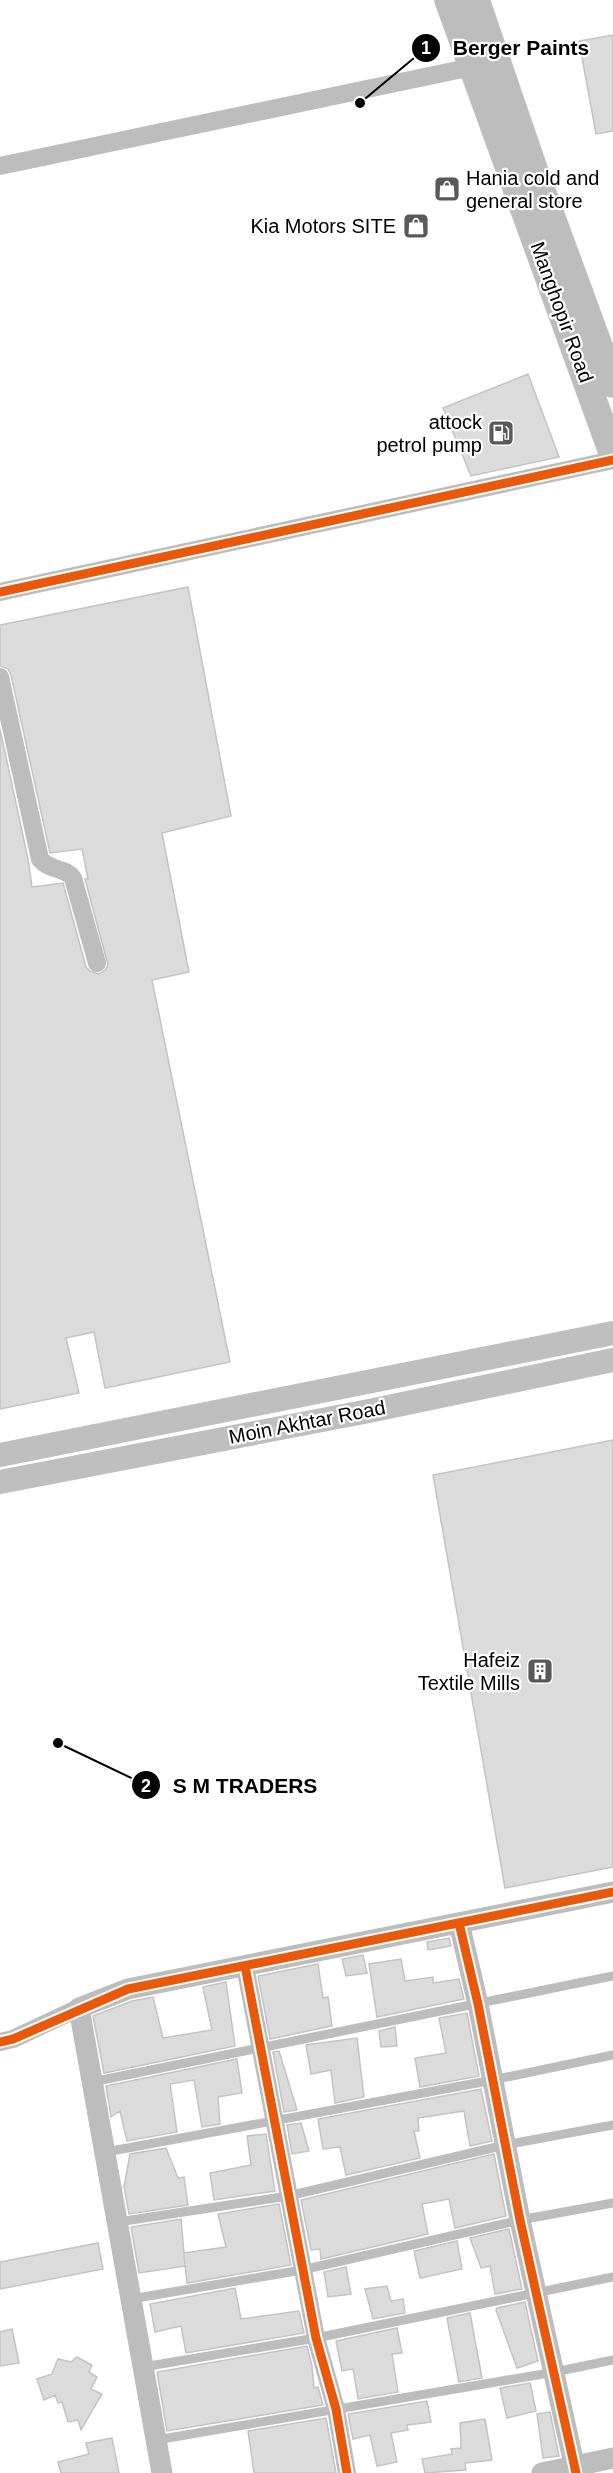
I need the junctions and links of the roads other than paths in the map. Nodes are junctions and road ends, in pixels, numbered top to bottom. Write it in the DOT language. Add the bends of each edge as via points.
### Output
graph roads {
  1 [pos="447,0"];
  2 [pos="476,0"];
  3 [pos="472,67"];
  4 [pos="0,166"];
  5 [pos="608,354"];
  6 [pos="613,384"];
  7 [pos="613,455"];
  8 [pos="613,460"];
  9 [pos="0,592"];
  10 [pos="0,677"];
  11 [pos="97,963"];
  12 [pos="613,1334"];
  13 [pos="613,1360"];
  14 [pos="363,1383"];
  15 [pos="369,1411"];
  16 [pos="0,1455"];
  17 [pos="0,1482"];
  18 [pos="613,1892"];
  19 [pos="459,1923"];
  20 [pos="245,1966"];
  21 [pos="613,1976"];
  22 [pos="478,2004"];
  23 [pos="79,2008"];
  24 [pos="0,2042"];
  25 [pos="259,2049"];
  26 [pos="613,2055"];
  27 [pos="493,2080"];
  28 [pos="92,2082"];
  29 [pos="273,2121"];
  30 [pos="613,2125"];
  31 [pos="505,2145"];
  32 [pos="105,2152"];
  33 [pos="288,2196"];
  34 [pos="613,2203"];
  35 [pos="520,2220"];
  36 [pos="117,2222"];
  37 [pos="302,2270"];
  38 [pos="613,2277"];
  39 [pos="537,2291"];
  40 [pos="131,2299"];
  41 [pos="316,2338"];
  42 [pos="613,2360"];
  43 [pos="143,2367"];
  44 [pos="555,2372"];
  45 [pos="336,2409"];
  46 [pos="156,2440"];
  47 [pos="613,2458"];
  48 [pos="576,2470"];
  49 [pos="162,2473"];
  50 [pos="347,2473"];
  51 [pos="542,2473"];
  1 -- 3 [label="main road, Manghopir Road"];
  2 -- 5 [label="main road" via="534,169"];
  3 -- 4 [label="street"];
  3 -- 7 [label="main road, Manghopir Road"];
  5 -- 6 [label="main road"];
  8 -- 9 [label="street"];
  10 -- 11 [label="street" via="40,859 73,878"];
  12 -- 14 [label="main road, Moin Akhtar Road"];
  13 -- 15 [label="main road, Moin Akhtar Road"];
  14 -- 15 [label="main road"];
  14 -- 16 [label="main road, Moin Akhtar Road"];
  15 -- 17 [label="main road, Moin Akhtar Road"];
  18 -- 19 [label="street"];
  19 -- 20 [label="street"];
  19 -- 22 [label="street"];
  20 -- 23 [label="street" via="128,1989"];
  20 -- 25 [label="street"];
  21 -- 22 [label="lane"];
  22 -- 25 [label="lane"];
  22 -- 27 [label="street"];
  23 -- 24 [label="street"];
  23 -- 28 [label="street"];
  25 -- 28 [label="lane"];
  25 -- 29 [label="street"];
  26 -- 27 [label="lane"];
  27 -- 29 [label="lane"];
  27 -- 31 [label="street"];
  28 -- 32 [label="street"];
  29 -- 32 [label="lane"];
  29 -- 33 [label="street"];
  30 -- 31 [label="lane"];
  31 -- 33 [label="lane"];
  31 -- 35 [label="street"];
  32 -- 36 [label="street"];
  33 -- 36 [label="lane"];
  33 -- 37 [label="street"];
  34 -- 35 [label="lane"];
  35 -- 37 [label="lane"];
  35 -- 39 [label="street"];
  36 -- 40 [label="street"];
  37 -- 40 [label="lane"];
  37 -- 41 [label="street"];
  38 -- 39 [label="lane"];
  39 -- 41 [label="lane"];
  39 -- 44 [label="street"];
  40 -- 43 [label="street"];
  41 -- 43 [label="lane"];
  41 -- 45 [label="street"];
  42 -- 44 [label="lane"];
  43 -- 46 [label="street"];
  44 -- 45 [label="lane"];
  44 -- 48 [label="street"];
  45 -- 46 [label="lane"];
  45 -- 50 [label="street"];
  46 -- 49 [label="street"];
  47 -- 48 [label="street"];
  48 -- 51 [label="street"];
}
